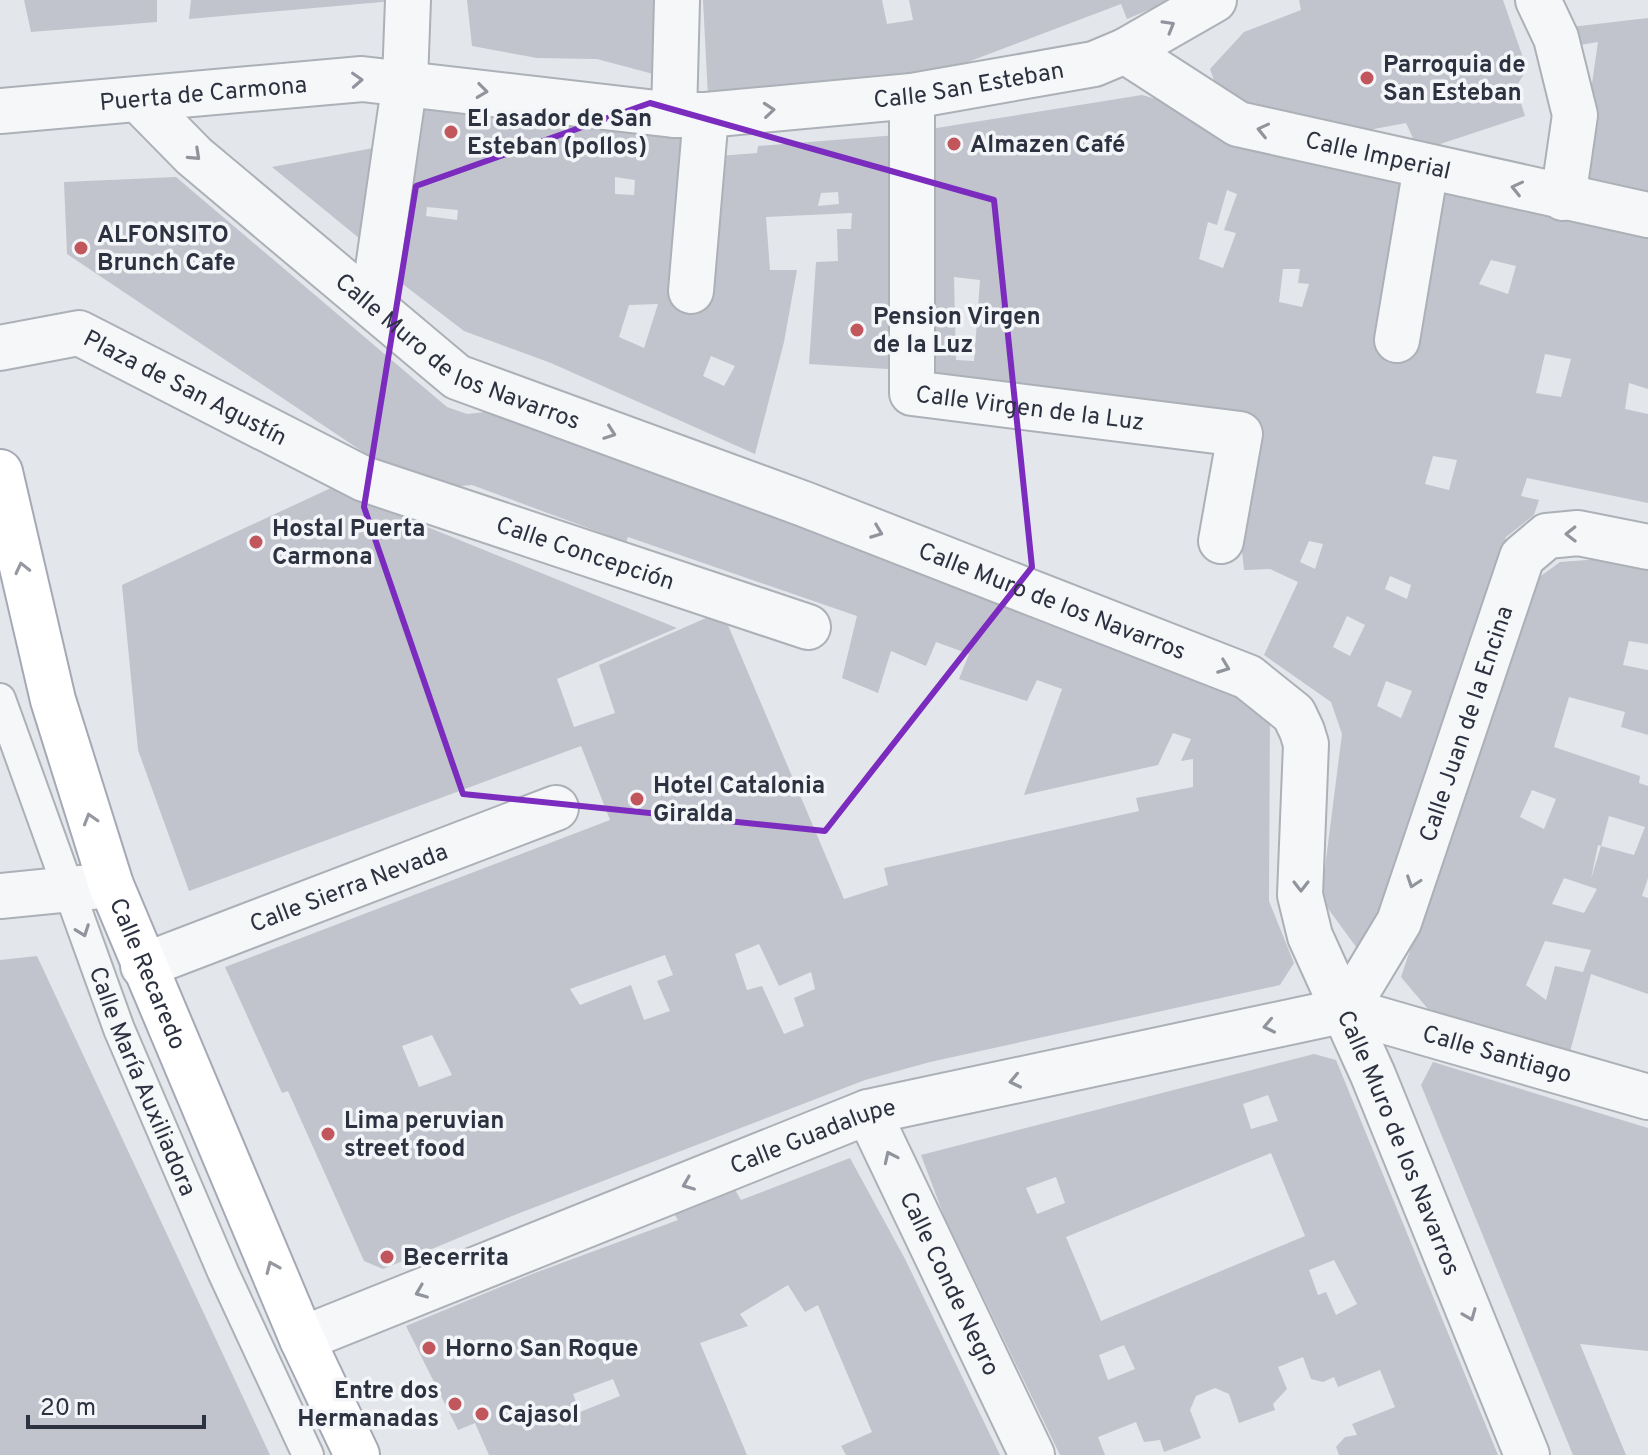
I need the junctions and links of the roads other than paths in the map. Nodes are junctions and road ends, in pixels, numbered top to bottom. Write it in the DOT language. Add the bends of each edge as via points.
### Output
graph roads {
  1 [pos="408,0"];
  2 [pos="677,0"];
  3 [pos="1214,0"];
  4 [pos="1538,0"];
  5 [pos="1125,51"];
  6 [pos="405,81"];
  7 [pos="912,96"];
  8 [pos="139,100"];
  9 [pos="0,111"];
  10 [pos="690,115"];
  11 [pos="1426,167"];
  12 [pos="1563,198"];
  13 [pos="1648,215"];
  14 [pos="691,291"];
  15 [pos="373,303"];
  16 [pos="1397,340"];
  17 [pos="0,348"];
  18 [pos="0,472"];
  19 [pos="364,479"];
  20 [pos="1221,541"];
  21 [pos="1648,547"];
  22 [pos="808,627"];
  23 [pos="0,699"];
  24 [pos="556,808"];
  25 [pos="111,885"];
  26 [pos="68,889"];
  27 [pos="0,896"];
  28 [pos="143,966"];
  29 [pos="1346,1010"];
  30 [pos="1648,1097"];
  31 [pos="868,1112"];
  32 [pos="302,1339"];
  33 [pos="308,1455"];
  34 [pos="357,1455"];
  35 [pos="1032,1455"];
  36 [pos="1527,1455"];
  1 -- 6 [label="street"];
  2 -- 10 [label="street"];
  5 -- 3 [label="street, Calle San Esteban, one-way"];
  4 -- 12 [label="street" via="1556,38 1575,115"];
  5 -- 7 [label="street, Calle San Esteban" via="1094,64"];
  11 -- 5 [label="street, Calle Imperial, one-way" via="1238,124"];
  8 -- 6 [label="street, Puerta de Carmona, one-way" via="362,79"];
  6 -- 10 [label="street, Calle San Esteban, one-way"];
  6 -- 15 [label="street"];
  10 -- 7 [label="street, Calle San Esteban, one-way"];
  7 -- 20 [label="street, Calle Virgen de la Luz" via="912,393 1240,434"];
  8 -- 9 [label="street, Puerta de Carmona"];
  8 -- 15 [label="street, Calle Muro de los Navarros, one-way" via="194,156"];
  10 -- 14 [label="street"];
  12 -- 11 [label="street, Calle Imperial, one-way"];
  11 -- 16 [label="street"];
  12 -- 13 [label="street, Calle Imperial"];
  15 -- 29 [label="street, Calle Muro de los Navarros, one-way" via="457,377 804,504 1248,677 1274,694 1294,714 1306,744 1300,895 1310,936"];
  17 -- 19 [label="street, Plaza de San Agustín" via="79,333"];
  25 -- 18 [label="main road, Calle Recaredo, one-way" via="53,700"];
  19 -- 22 [label="street, Calle Concepción"];
  21 -- 29 [label="street, Calle Juan de la Encina, one-way" via="1578,533 1547,536 1522,557 1399,922"];
  23 -- 26 [label="lane, Calle María Auxiliadora"];
  24 -- 28 [label="street, Calle Sierra Nevada"];
  25 -- 26 [label="street"];
  25 -- 28 [label="main road, Calle Recaredo"];
  26 -- 27 [label="street"];
  26 -- 33 [label="lane, Calle María Auxiliadora, one-way" via="125,1043"];
  32 -- 28 [label="main road, Calle Recaredo, one-way"];
  29 -- 30 [label="street, Calle Santiago"];
  29 -- 31 [label="street, Calle Guadalupe, one-way"];
  29 -- 36 [label="street, Calle Muro de los Navarros, one-way"];
  31 -- 32 [label="street, Calle Guadalupe, one-way"];
  35 -- 31 [label="street, Calle Conde Negro, one-way"];
  32 -- 34 [label="main road, Calle Recaredo"];
}
